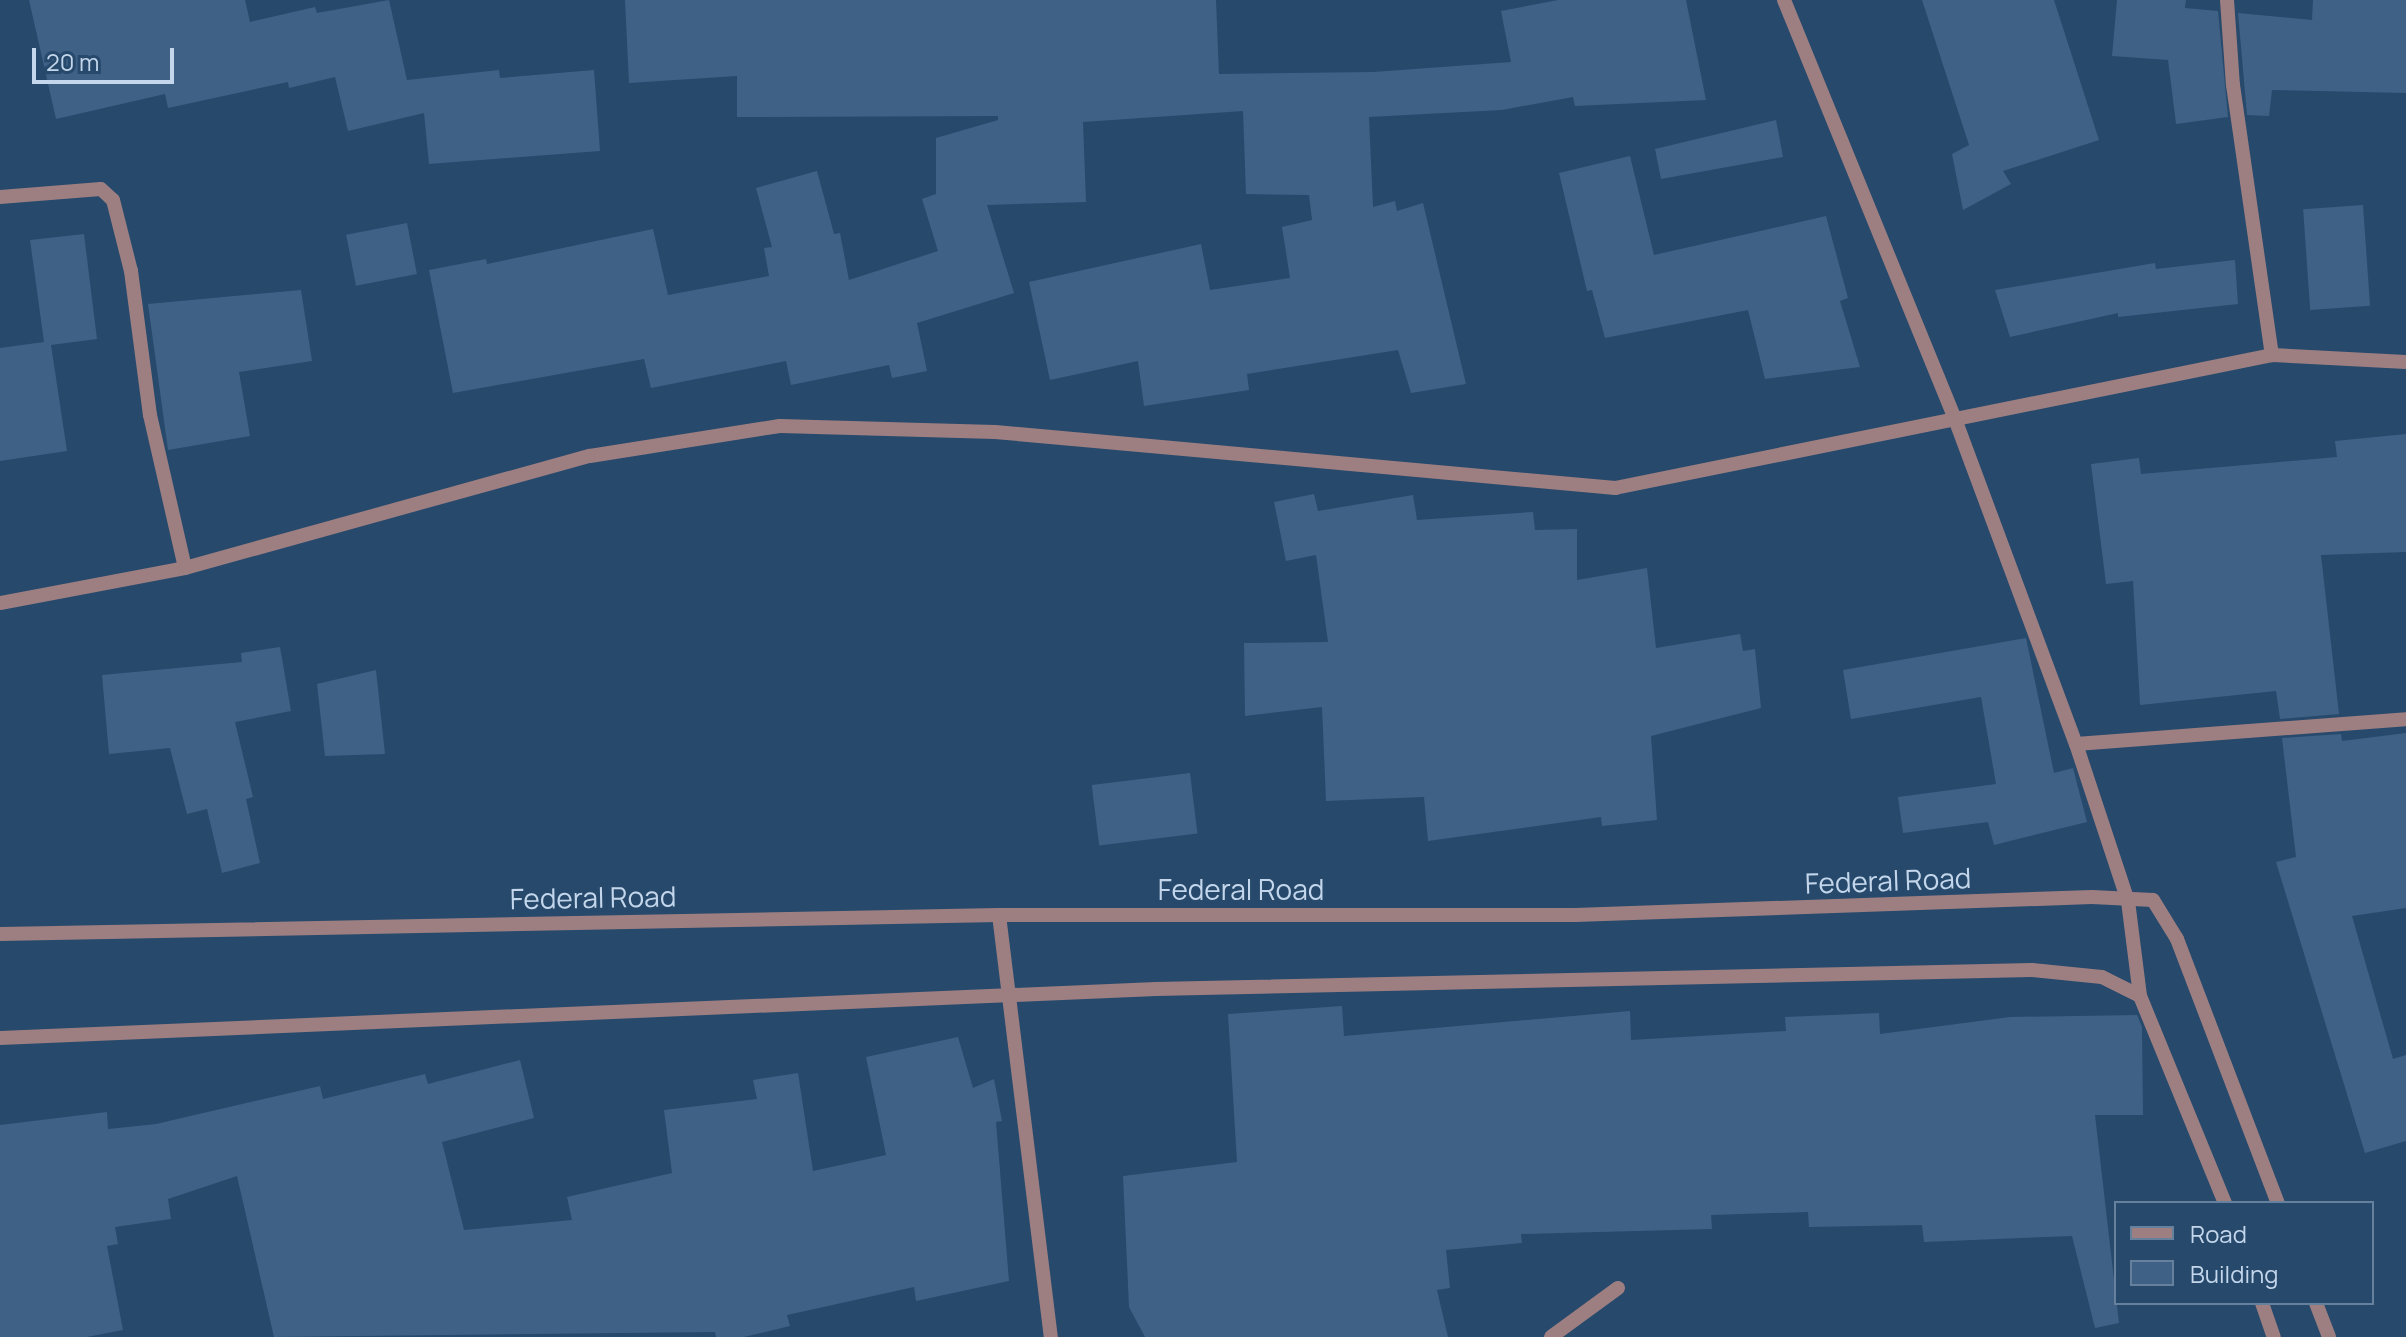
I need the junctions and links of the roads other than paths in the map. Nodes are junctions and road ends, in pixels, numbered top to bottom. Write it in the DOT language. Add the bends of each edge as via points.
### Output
graph roads {
  1 [pos="1784,0"];
  2 [pos="2227,0"];
  3 [pos="0,197"];
  4 [pos="2272,355"];
  5 [pos="2406,362"];
  6 [pos="1955,419"];
  7 [pos="185,568"];
  8 [pos="0,603"];
  9 [pos="2406,719"];
  10 [pos="2076,744"];
  11 [pos="2128,901"];
  12 [pos="999,915"];
  13 [pos="0,934"];
  14 [pos="1007,996"];
  15 [pos="2140,996"];
  16 [pos="0,1038"];
  17 [pos="2224,1201"];
  18 [pos="2277,1201"];
  19 [pos="1618,1288"];
  20 [pos="2263,1305"];
  21 [pos="2317,1305"];
  22 [pos="1051,1337"];
  23 [pos="1551,1337"];
  24 [pos="2274,1337"];
  25 [pos="2329,1337"];
  1 -- 6 [label="street"];
  2 -- 4 [label="street" via="2233,85"];
  3 -- 7 [label="street" via="101,189 113,200 131,271 150,415"];
  4 -- 5 [label="street"];
  4 -- 6 [label="street"];
  6 -- 7 [label="street" via="1615,488 995,432 780,426 590,456"];
  6 -- 10 [label="street"];
  7 -- 8 [label="street"];
  9 -- 10 [label="street"];
  10 -- 11 [label="street"];
  11 -- 12 [label="street, Federal Road" via="2092,897 1575,915"];
  11 -- 15 [label="street"];
  11 -- 18 [label="street, Federal Road" via="2153,900 2177,939"];
  12 -- 13 [label="street, Federal Road"];
  12 -- 14 [label="street"];
  14 -- 15 [label="street" via="2032,970 2102,977"];
  14 -- 16 [label="street"];
  14 -- 22 [label="street"];
  15 -- 17 [label="street"];
  19 -- 23 [label="street"];
  20 -- 24 [label="street"];
  21 -- 25 [label="street"];
}
